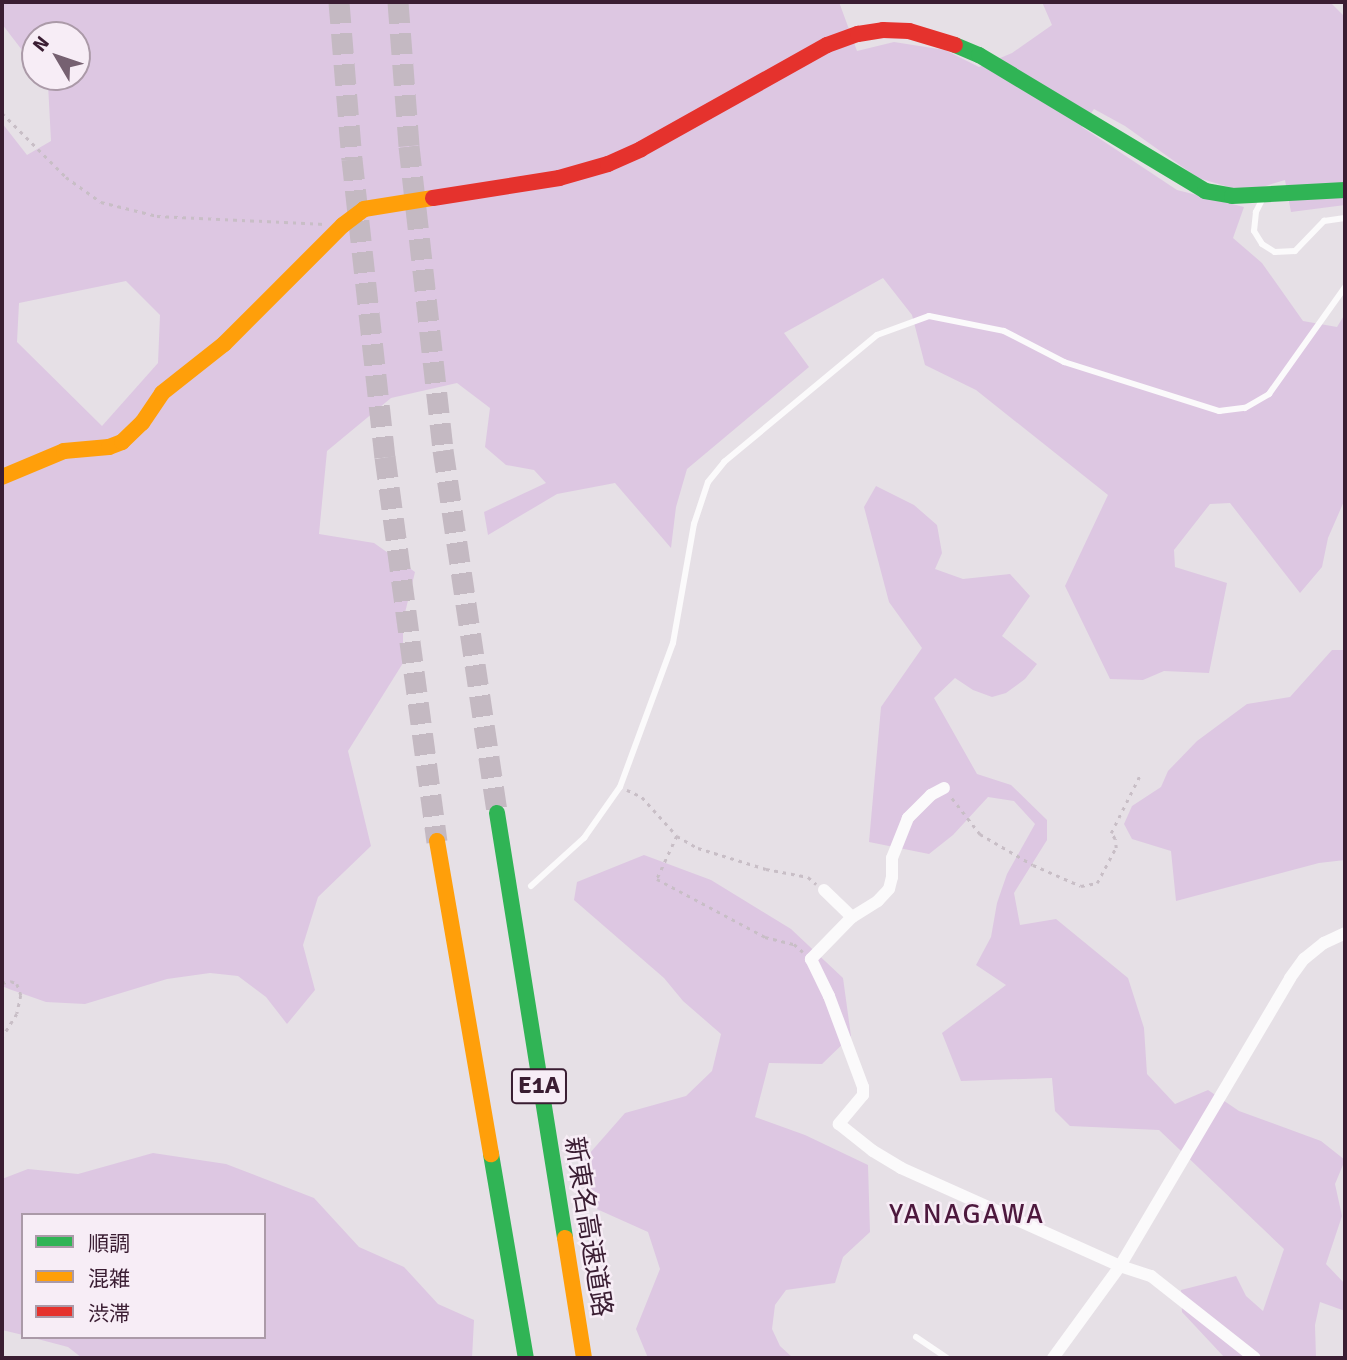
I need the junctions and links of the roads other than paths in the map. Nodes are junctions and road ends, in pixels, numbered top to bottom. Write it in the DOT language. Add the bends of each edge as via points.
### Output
graph roads {
  1 [pos="1345,190"];
  2 [pos="1264,195"];
  3 [pos="1345,218"];
  4 [pos="1345,287"];
  5 [pos="2,477"];
  6 [pos="944,788"];
  7 [pos="497,813"];
  8 [pos="437,841"];
  9 [pos="531,886"];
  10 [pos="824,890"];
  11 [pos="852,917"];
  12 [pos="1345,933"];
  13 [pos="1120,1266"];
  14 [pos="916,1337"];
  15 [pos="526,1358"];
  16 [pos="584,1358"];
  17 [pos="947,1358"];
  18 [pos="1053,1358"];
  19 [pos="1255,1358"];
  1 -- 2 [label="main road"];
  2 -- 3 [label="lane" via="1255,212 1254,231 1262,244 1275,252 1295,251 1324,221"];
  2 -- 5 [label="main road" via="1205,191 979,55 943,40 883,30 827,45 608,164 559,178 374,206 354,215 224,344 162,393 122,442 64,451"];
  4 -- 9 [label="lane" via="1269,394 1245,408 1219,411 1064,362 1004,331 929,316 877,335 724,462 708,482 694,524 673,643 621,787 584,838"];
  6 -- 11 [label="street" via="908,818 892,858 889,889"];
  7 -- 16 [label="main road, 新東名高速道路 / E1A"];
  8 -- 15 [label="main road, E1A"];
  10 -- 11 [label="street"];
  11 -- 13 [label="street" via="811,959 863,1087 863,1095 839,1125 901,1168"];
  12 -- 13 [label="street" via="1304,959 1290,978"];
  13 -- 18 [label="street"];
  13 -- 19 [label="street" via="1151,1276"];
  14 -- 17 [label="lane"];
}
